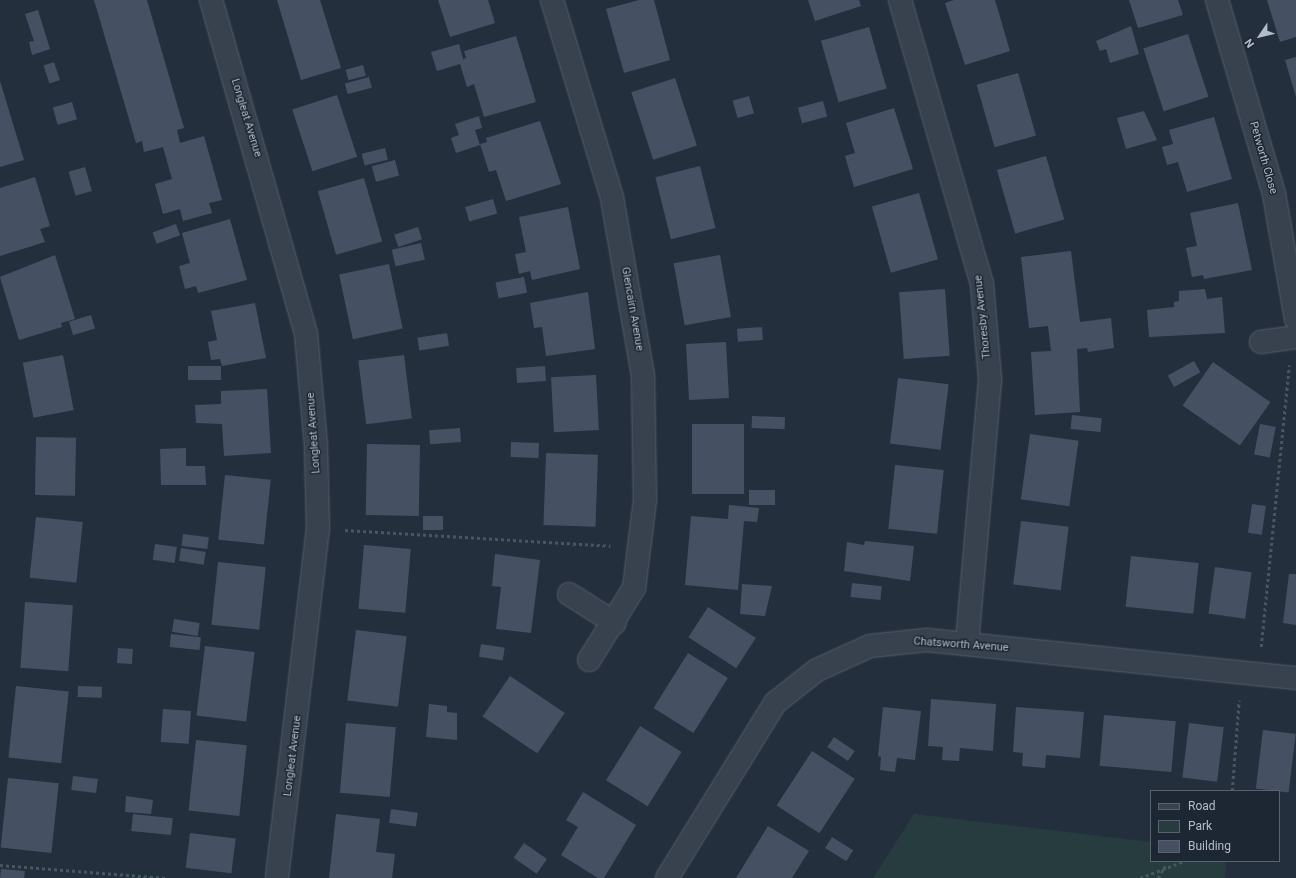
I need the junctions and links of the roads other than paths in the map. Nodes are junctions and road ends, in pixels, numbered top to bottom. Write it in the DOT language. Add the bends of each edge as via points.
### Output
graph roads {
  1 [pos="211,0"];
  2 [pos="552,0"];
  3 [pos="900,0"];
  4 [pos="1217,0"];
  5 [pos="1296,319"];
  6 [pos="1296,337"];
  7 [pos="1261,342"];
  8 [pos="568,594"];
  9 [pos="615,623"];
  10 [pos="967,644"];
  11 [pos="589,660"];
  12 [pos="1296,678"];
  13 [pos="277,878"];
  14 [pos="667,878"];
  1 -- 13 [label="street, Longleat Avenue" via="306,334 318,528"];
  2 -- 9 [label="street, Glencairn Avenue" via="612,198 643,375 645,500 634,588"];
  3 -- 10 [label="street, Thoresby Avenue" via="982,284 990,380"];
  4 -- 5 [label="street, Petworth Close" via="1274,194"];
  6 -- 7 [label="street"];
  8 -- 9 [label="street"];
  9 -- 11 [label="street, Glencairn Avenue"];
  10 -- 12 [label="street, Chatsworth Avenue" via="1119,662 1248,671"];
  10 -- 14 [label="street, Chatsworth Avenue" via="927,640 870,646 817,670 775,703"];
}
